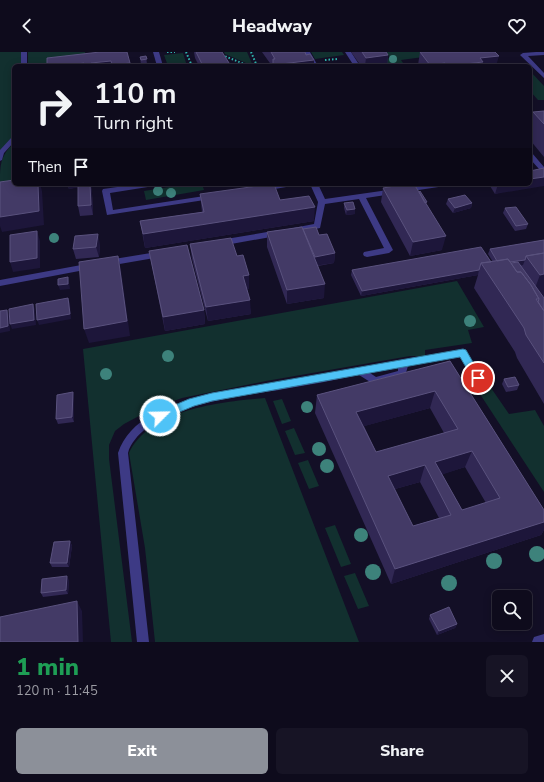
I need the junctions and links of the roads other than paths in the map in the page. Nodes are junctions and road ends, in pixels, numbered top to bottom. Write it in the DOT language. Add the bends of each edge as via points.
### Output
graph roads {
  1 [pos="24,52"];
  2 [pos="156,52"];
  3 [pos="307,52"];
  4 [pos="544,53"];
  5 [pos="349,54"];
  6 [pos="24,64"];
  7 [pos="159,64"];
  8 [pos="314,64"];
  9 [pos="356,64"];
  10 [pos="544,76"];
  11 [pos="12,140"];
  12 [pos="532,156"];
  13 [pos="0,159"];
  14 [pos="543,169"];
  15 [pos="532,171"];
  16 [pos="140,186"];
  17 [pos="279,186"];
  18 [pos="315,186"];
  19 [pos="423,186"];
  20 [pos="252,190"];
  21 [pos="221,195"];
  22 [pos="362,197"];
  23 [pos="322,202"];
  24 [pos="209,246"];
  25 [pos="170,252"];
  26 [pos="367,254"];
  27 [pos="0,283"];
  28 [pos="478,378"];
  29 [pos="544,641"];
  30 [pos="143,642"];
  31 [pos="538,642"];
  1 -- 6 [label="lane"];
  2 -- 7 [label="lane"];
  3 -- 8 [label="lane"];
  4 -- 10 [label="lane" via="523,55"];
  5 -- 9 [label="lane"];
  11 -- 13 [label="lane" via="1,153"];
  12 -- 14 [label="lane"];
  14 -- 15 [label="lane"];
  16 -- 21 [label="lane" via="106,191 110,213"];
  17 -- 20 [label="lane"];
  18 -- 23 [label="lane"];
  19 -- 22 [label="lane"];
  22 -- 23 [label="lane"];
  22 -- 26 [label="lane" via="389,250"];
  23 -- 24 [label="lane" via="317,226"];
  25 -- 27 [label="lane"];
  28 -- 30 [label="lane" via="463,353 193,402 150,420 134,432 125,443 123,453"];
  29 -- 31 [label="street"];
}
